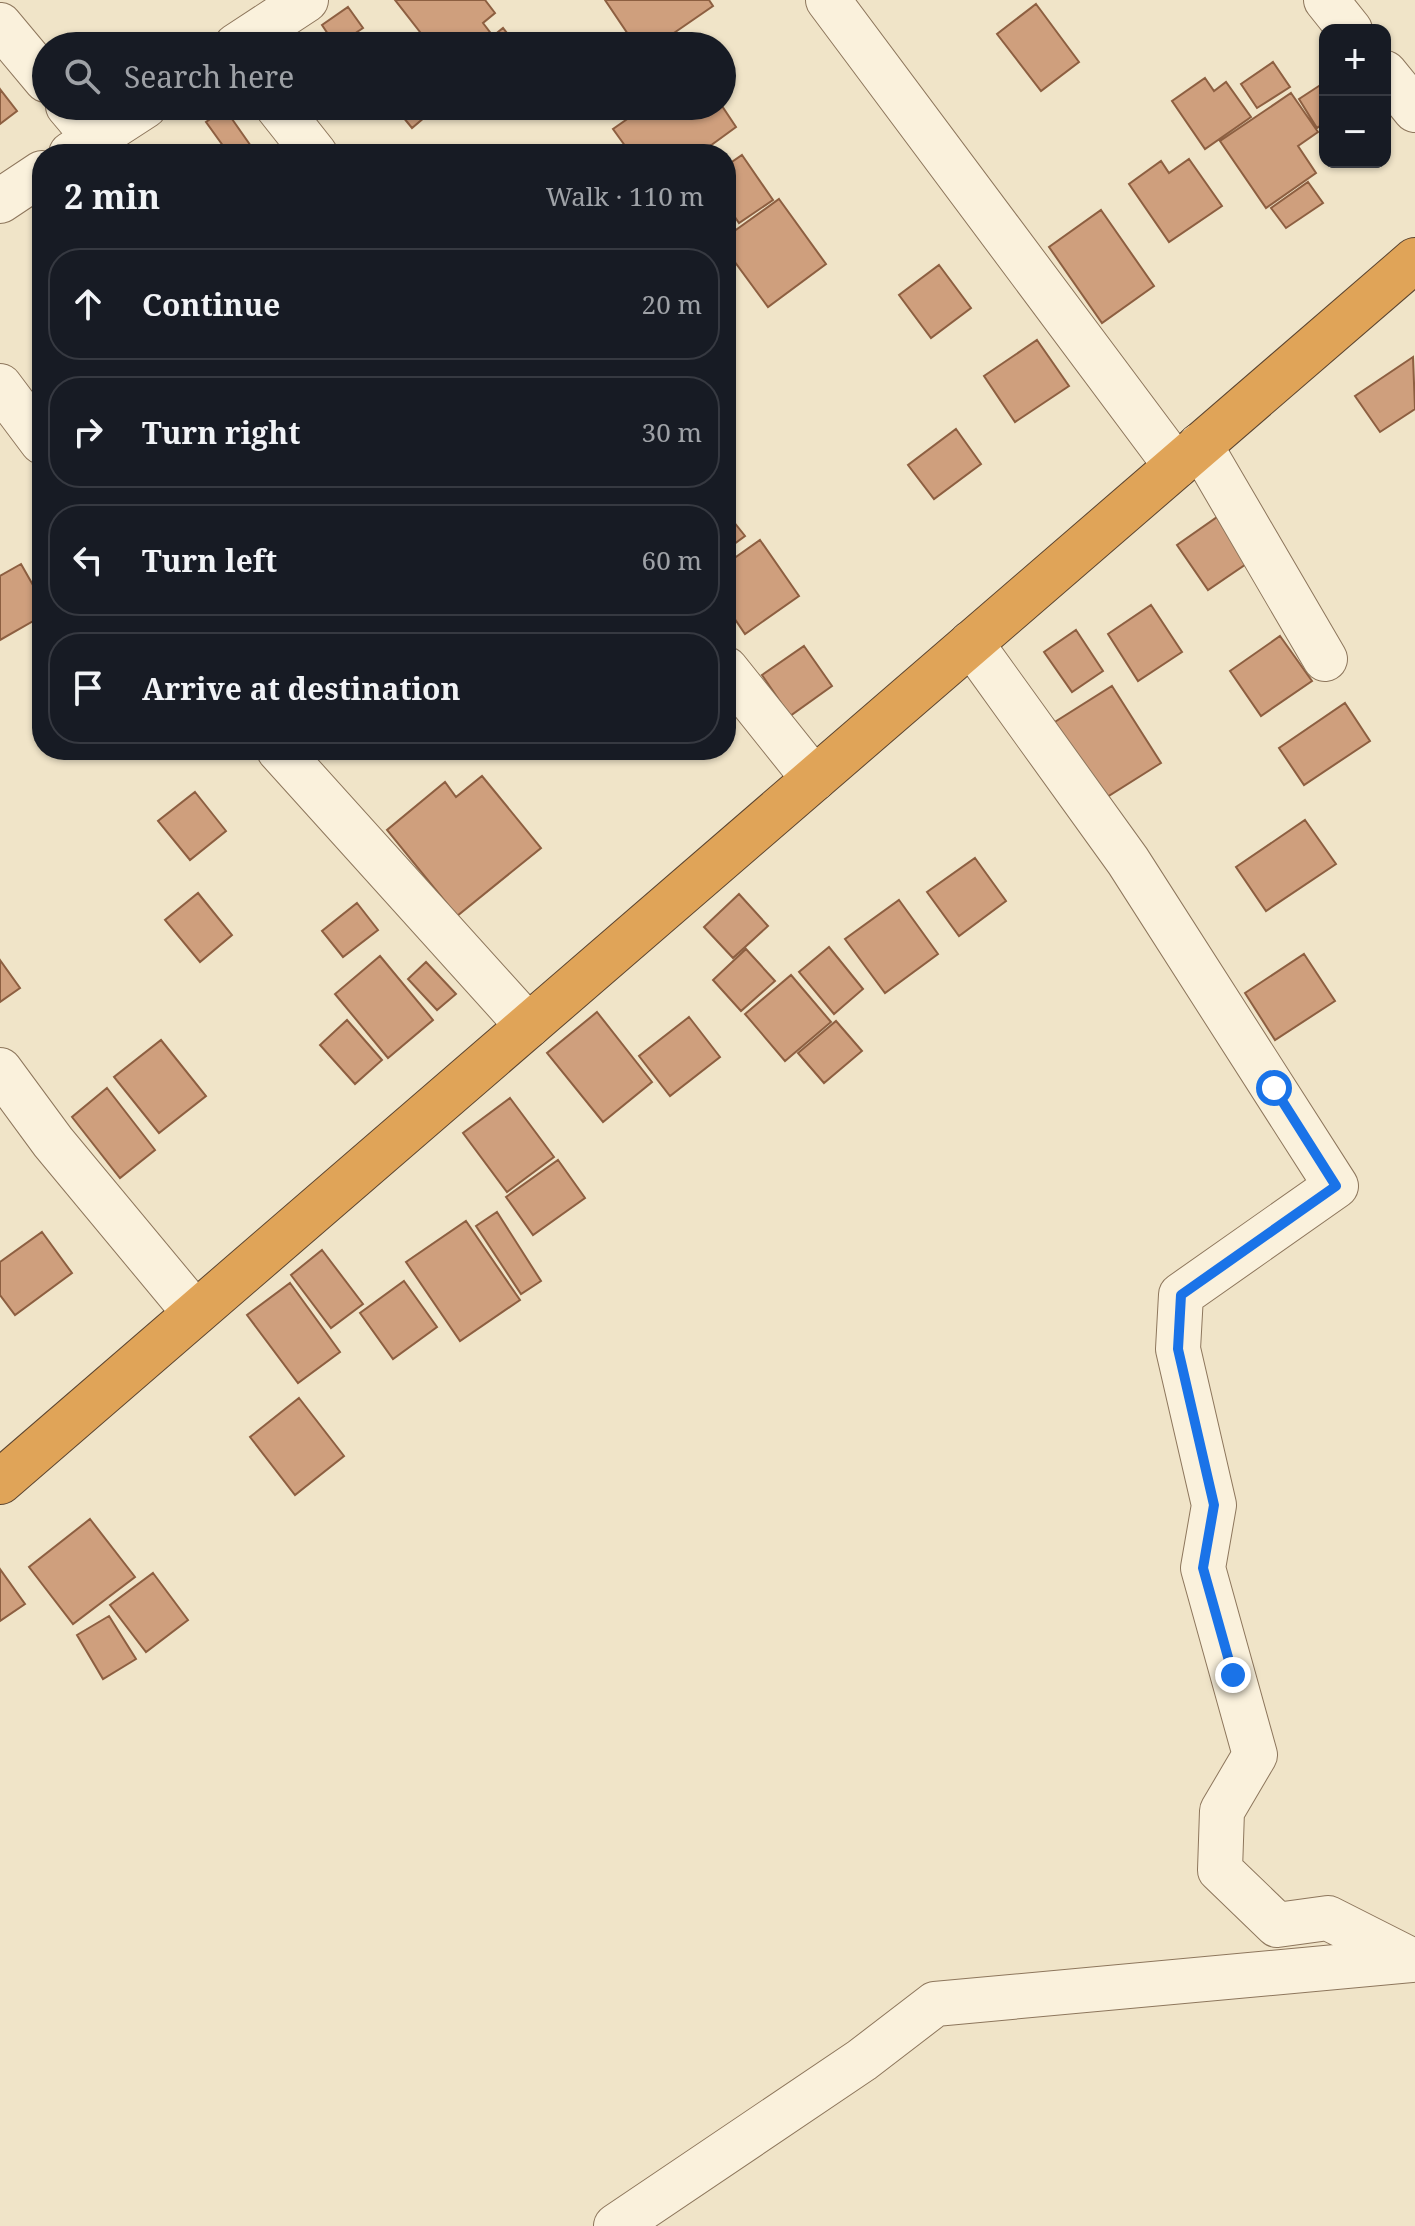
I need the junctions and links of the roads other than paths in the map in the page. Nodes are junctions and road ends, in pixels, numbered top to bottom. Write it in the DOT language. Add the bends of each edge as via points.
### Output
graph roads {
  1 [pos="306,0"];
  2 [pos="828,0"];
  3 [pos="1326,0"];
  4 [pos="1345,24"];
  5 [pos="0,25"];
  6 [pos="257,32"];
  7 [pos="32,63"];
  8 [pos="1391,80"];
  9 [pos="1415,110"];
  10 [pos="110,120"];
  11 [pos="288,120"];
  12 [pos="78,133"];
  13 [pos="307,144"];
  14 [pos="32,180"];
  15 [pos="0,201"];
  16 [pos="1415,260"];
  17 [pos="0,386"];
  18 [pos="32,429"];
  19 [pos="1188,456"];
  20 [pos="971,643"];
  21 [pos="1325,659"];
  22 [pos="736,682"];
  23 [pos="288,760"];
  24 [pos="814,779"];
  25 [pos="528,1026"];
  26 [pos="0,1070"];
  27 [pos="195,1313"];
  28 [pos="0,1482"];
  29 [pos="616,2226"];
  1 -- 6 [label="street"];
  2 -- 19 [label="street"];
  3 -- 4 [label="street"];
  5 -- 7 [label="street"];
  8 -- 9 [label="street"];
  10 -- 12 [label="street"];
  11 -- 13 [label="street"];
  14 -- 15 [label="street"];
  16 -- 19 [label="highway"];
  17 -- 18 [label="street"];
  19 -- 20 [label="highway"];
  19 -- 21 [label="street"];
  20 -- 24 [label="highway"];
  20 -- 29 [label="street" via="1128,861 1336,1186 1181,1295 1178,1349 1214,1505 1203,1568 1255,1755 1222,1811 1220,1870 1277,1925 1328,1918 1411,1960 935,2004 862,2060"];
  22 -- 24 [label="street"];
  23 -- 25 [label="street"];
  24 -- 25 [label="highway"];
  25 -- 27 [label="highway"];
  26 -- 27 [label="street"];
  27 -- 28 [label="highway"];
}
